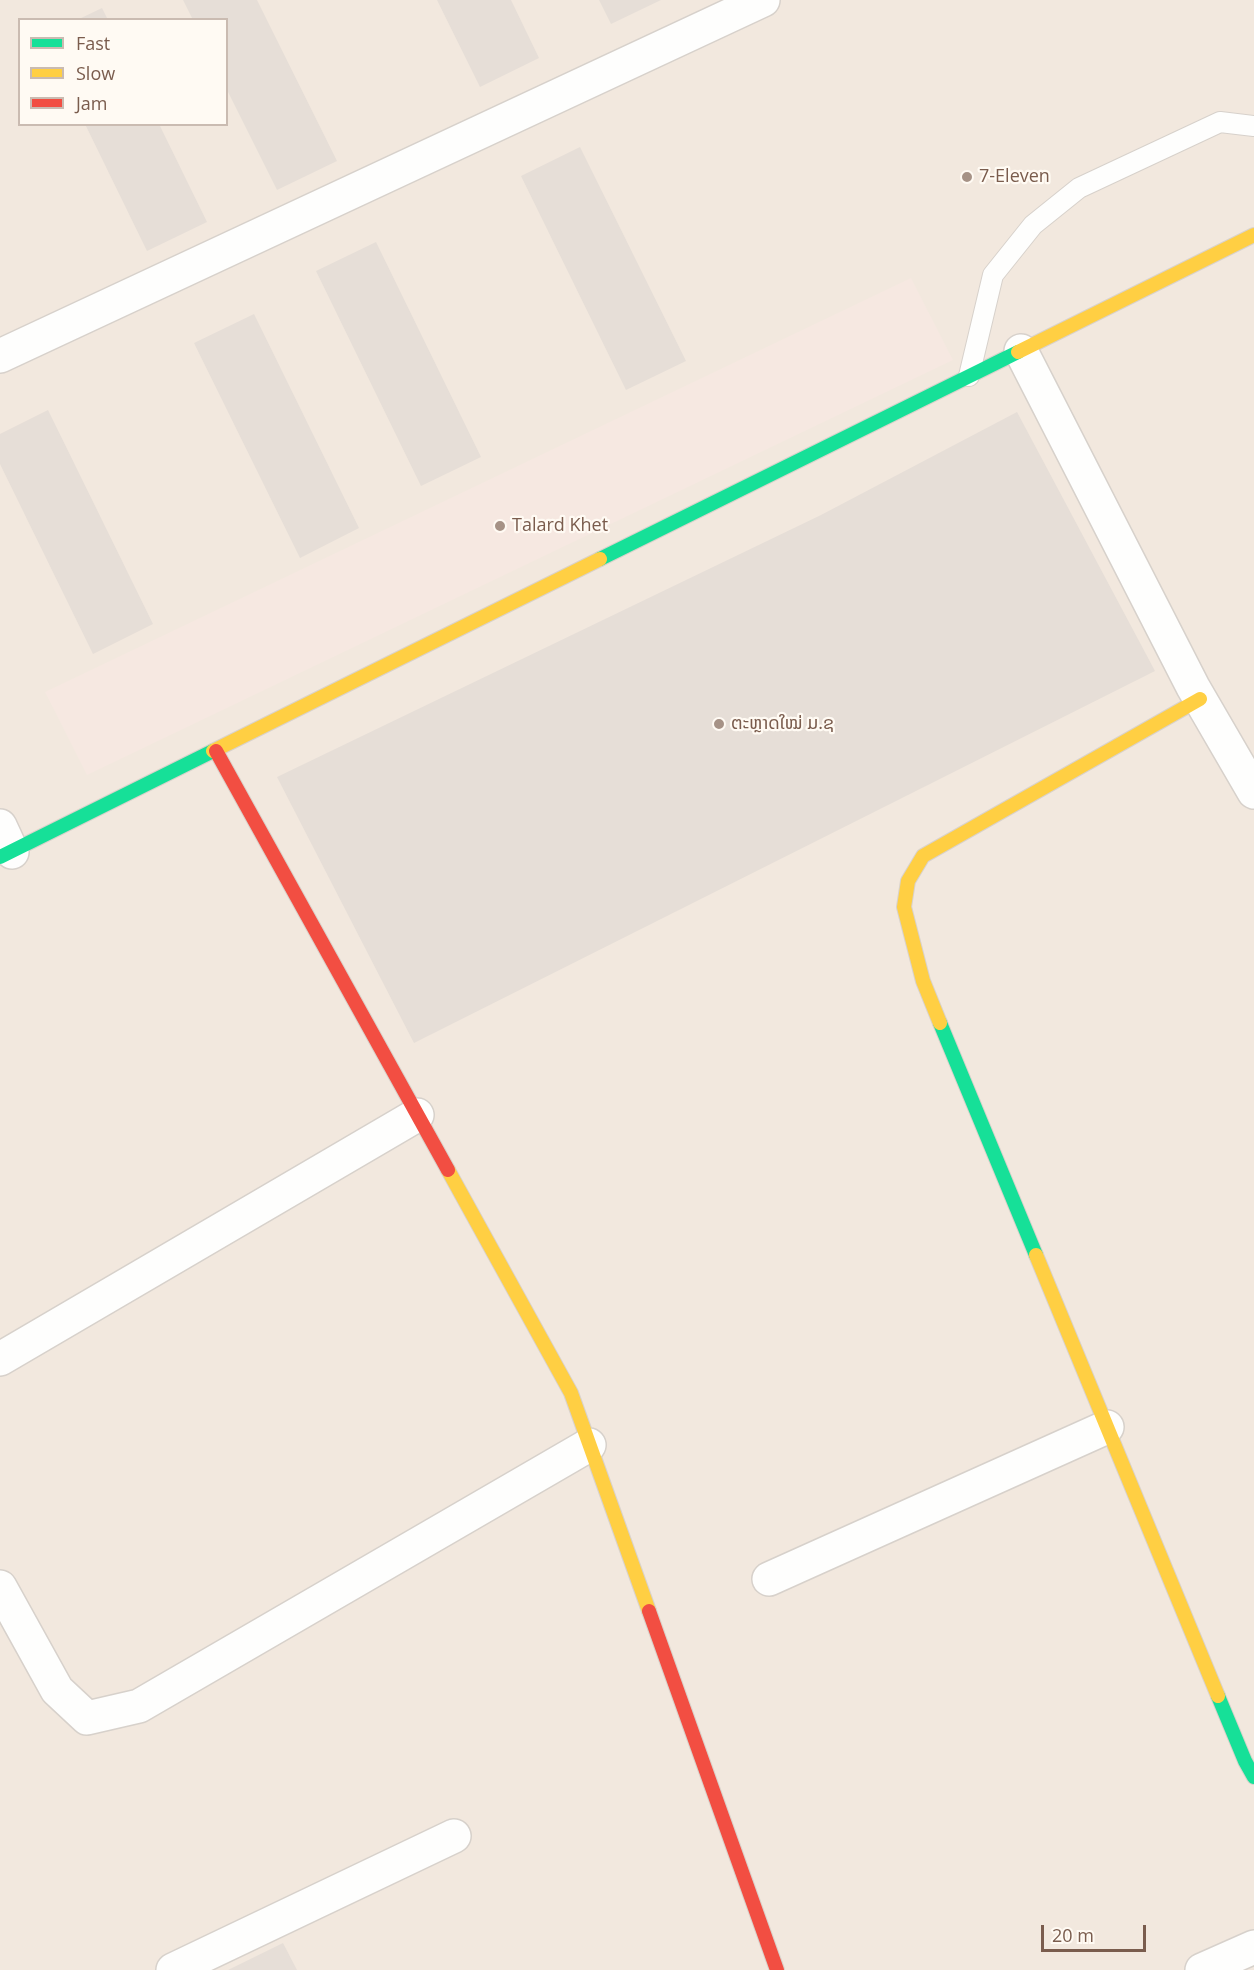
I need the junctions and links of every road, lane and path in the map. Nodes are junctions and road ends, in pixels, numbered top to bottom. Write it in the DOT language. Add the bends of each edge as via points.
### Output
graph roads {
  1 [pos="763,0"];
  2 [pos="1254,126"];
  3 [pos="1254,235"];
  4 [pos="1021,351"];
  5 [pos="0,356"];
  6 [pos="969,376"];
  7 [pos="1200,699"];
  8 [pos="216,751"];
  9 [pos="1254,792"];
  10 [pos="4,845"];
  11 [pos="417,1115"];
  12 [pos="0,1359"];
  13 [pos="1107,1427"];
  14 [pos="589,1445"];
  15 [pos="769,1579"];
  16 [pos="0,1587"];
  17 [pos="1254,1777"];
  18 [pos="454,1836"];
  19 [pos="1254,1947"];
  20 [pos="173,1970"];
  21 [pos="777,1970"];
  22 [pos="1202,1970"];
  1 -- 5 [label="street"];
  2 -- 6 [label="lane" via="1220,122 1079,188 1033,225 993,275"];
  3 -- 4 [label="street"];
  4 -- 6 [label="street"];
  4 -- 7 [label="street"];
  6 -- 8 [label="street"];
  7 -- 9 [label="street"];
  7 -- 13 [label="street" via="923,856 908,881 904,907 923,981"];
  8 -- 10 [label="street"];
  8 -- 11 [label="street"];
  11 -- 12 [label="street"];
  11 -- 14 [label="street" via="571,1393"];
  13 -- 15 [label="street"];
  13 -- 17 [label="street"];
  14 -- 16 [label="street" via="139,1706 87,1718 57,1690"];
  14 -- 21 [label="street"];
  18 -- 20 [label="street"];
  19 -- 22 [label="street"];
}
